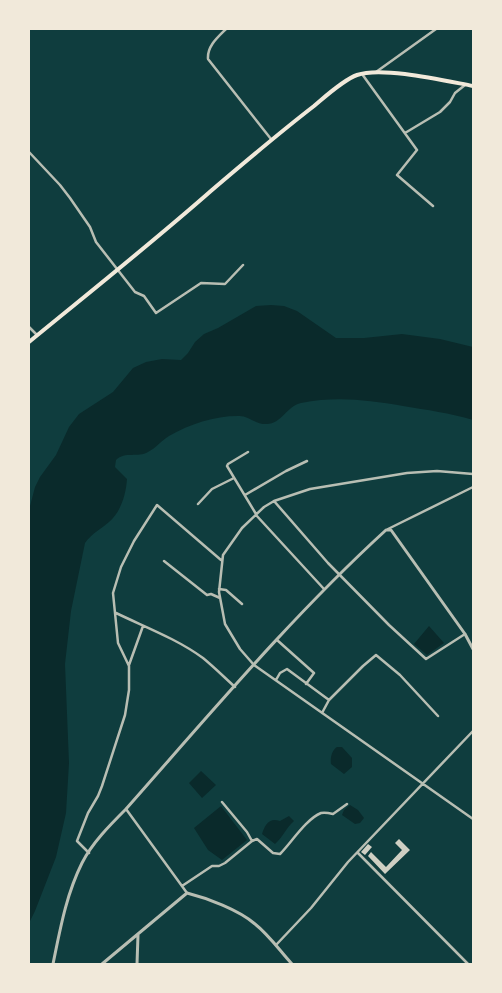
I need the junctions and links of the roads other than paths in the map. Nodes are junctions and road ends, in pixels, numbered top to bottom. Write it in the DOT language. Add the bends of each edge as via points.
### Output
graph roads {
  1 [pos="226,29"];
  2 [pos="436,29"];
  3 [pos="375,73"];
  4 [pos="362,74"];
  5 [pos="466,85"];
  6 [pos="473,86"];
  7 [pos="405,133"];
  8 [pos="271,139"];
  9 [pos="29,152"];
  10 [pos="433,206"];
  11 [pos="243,265"];
  12 [pos="117,270"];
  13 [pos="29,327"];
  14 [pos="37,335"];
  15 [pos="29,342"];
  16 [pos="248,452"];
  17 [pos="307,461"];
  18 [pos="473,474"];
  19 [pos="234,478"];
  20 [pos="473,487"];
  21 [pos="245,495"];
  22 [pos="274,501"];
  23 [pos="198,504"];
  24 [pos="256,514"];
  25 [pos="388,529"];
  26 [pos="164,561"];
  27 [pos="222,561"];
  28 [pos="339,573"];
  29 [pos="219,589"];
  30 [pos="324,589"];
  31 [pos="220,598"];
  32 [pos="242,604"];
  33 [pos="115,613"];
  34 [pos="143,626"];
  35 [pos="464,634"];
  36 [pos="277,640"];
  37 [pos="473,649"];
  38 [pos="254,665"];
  39 [pos="129,666"];
  40 [pos="276,680"];
  41 [pos="306,684"];
  42 [pos="235,687"];
  43 [pos="329,700"];
  44 [pos="322,713"];
  45 [pos="438,716"];
  46 [pos="473,731"];
  47 [pos="424,783"];
  48 [pos="222,802"];
  49 [pos="347,804"];
  50 [pos="126,809"];
  51 [pos="473,819"];
  52 [pos="252,841"];
  53 [pos="88,853"];
  54 [pos="358,853"];
  55 [pos="182,886"];
  56 [pos="187,893"];
  57 [pos="138,935"];
  58 [pos="275,946"];
  59 [pos="53,964"];
  60 [pos="102,964"];
  61 [pos="137,964"];
  62 [pos="292,964"];
  63 [pos="468,964"];
  1 -- 8 [label="street" via="211,46 208,59"];
  2 -- 3 [label="street"];
  3 -- 4 [label="main road"];
  3 -- 5 [label="main road"];
  4 -- 7 [label="street"];
  4 -- 8 [label="main road" via="330,93"];
  5 -- 6 [label="main road"];
  5 -- 7 [label="street" via="440,112"];
  7 -- 10 [label="street" via="417,150 397,175"];
  8 -- 12 [label="main road"];
  9 -- 12 [label="street" via="70,198"];
  11 -- 12 [label="street" via="225,284 201,283 156,313 144,296 135,292"];
  12 -- 14 [label="main road"];
  13 -- 14 [label="street"];
  14 -- 15 [label="main road"];
  16 -- 19 [label="street" via="228,464"];
  17 -- 21 [label="street"];
  18 -- 22 [label="street" via="407,473 310,489"];
  19 -- 21 [label="street"];
  19 -- 23 [label="street" via="212,489"];
  20 -- 25 [label="street"];
  21 -- 24 [label="street"];
  22 -- 24 [label="street"];
  22 -- 28 [label="street"];
  24 -- 27 [label="street" via="242,528"];
  24 -- 30 [label="street"];
  25 -- 28 [label="street"];
  25 -- 35 [label="street"];
  26 -- 31 [label="street" via="207,595"];
  27 -- 29 [label="street"];
  27 -- 33 [label="street" via="157,505 121,567 113,593"];
  28 -- 30 [label="street"];
  28 -- 35 [label="street" via="426,659"];
  29 -- 31 [label="street"];
  29 -- 32 [label="street" via="226,590"];
  30 -- 36 [label="street"];
  31 -- 38 [label="street" via="225,624"];
  33 -- 34 [label="street"];
  33 -- 39 [label="street" via="118,643"];
  34 -- 39 [label="street"];
  34 -- 42 [label="street" via="197,655"];
  35 -- 37 [label="street"];
  36 -- 38 [label="street"];
  36 -- 41 [label="street" via="314,673"];
  38 -- 40 [label="street"];
  38 -- 42 [label="street"];
  39 -- 53 [label="street" via="125,715 98,796 77,841"];
  40 -- 41 [label="street" via="280,673 288,670"];
  40 -- 44 [label="street"];
  41 -- 43 [label="street"];
  42 -- 50 [label="street"];
  43 -- 44 [label="street"];
  43 -- 45 [label="street" via="376,655 400,675"];
  44 -- 47 [label="street"];
  46 -- 47 [label="street"];
  47 -- 51 [label="street"];
  47 -- 54 [label="street"];
  48 -- 52 [label="street"];
  49 -- 52 [label="street" via="333,814 320,813 280,854 273,853 257,839"];
  50 -- 53 [label="street" via="108,826"];
  50 -- 55 [label="street"];
  52 -- 55 [label="street" via="225,863 212,866"];
  53 -- 59 [label="street" via="70,889"];
  54 -- 58 [label="street"];
  54 -- 63 [label="street"];
  55 -- 56 [label="street"];
  56 -- 57 [label="street"];
  56 -- 58 [label="street" via="206,898 248,918"];
  57 -- 60 [label="street"];
  57 -- 61 [label="street"];
  58 -- 62 [label="street"];
}
